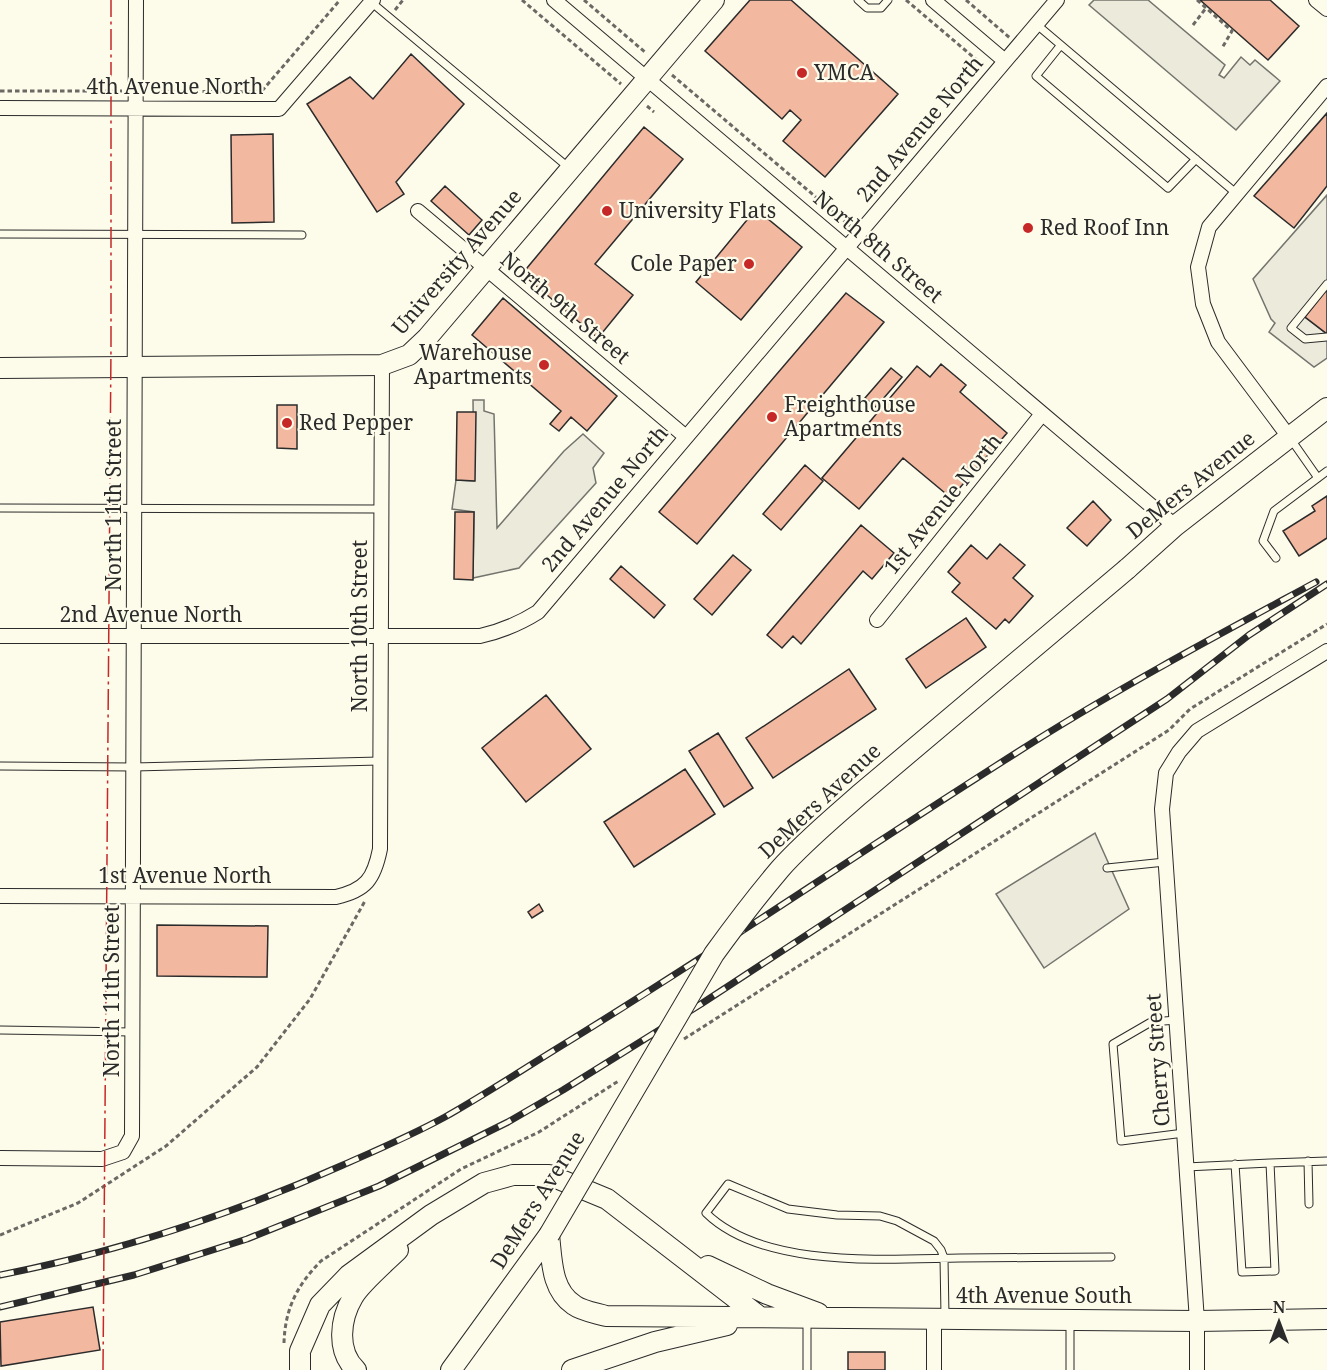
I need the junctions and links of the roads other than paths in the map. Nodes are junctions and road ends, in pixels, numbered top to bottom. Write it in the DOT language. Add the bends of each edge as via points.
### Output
graph roads {
  1 [pos="136,0"];
  2 [pos="554,0"];
  3 [pos="714,0"];
  4 [pos="858,0"];
  5 [pos="888,0"];
  6 [pos="933,0"];
  7 [pos="1057,0"];
  8 [pos="1316,0"];
  9 [pos="372,1"];
  10 [pos="1327,9"];
  11 [pos="1036,24"];
  12 [pos="1060,46"];
  13 [pos="1005,61"];
  14 [pos="653,71"];
  15 [pos="1327,86"];
  16 [pos="0,108"];
  17 [pos="136,108"];
  18 [pos="1196,159"];
  19 [pos="570,169"];
  20 [pos="1237,194"];
  21 [pos="418,211"];
  22 [pos="0,234"];
  23 [pos="136,235"];
  24 [pos="303,235"];
  25 [pos="847,248"];
  26 [pos="486,270"];
  27 [pos="1327,284"];
  28 [pos="1327,337"];
  29 [pos="382,365"];
  30 [pos="0,368"];
  31 [pos="135,368"];
  32 [pos="1327,408"];
  33 [pos="1042,414"];
  34 [pos="1289,436"];
  35 [pos="686,437"];
  36 [pos="1327,471"];
  37 [pos="1318,477"];
  38 [pos="0,508"];
  39 [pos="135,508"];
  40 [pos="381,508"];
  41 [pos="1175,526"];
  42 [pos="1276,558"];
  43 [pos="877,620"];
  44 [pos="0,636"];
  45 [pos="134,636"];
  46 [pos="381,636"];
  47 [pos="1327,651"];
  48 [pos="380,761"];
  49 [pos="0,766"];
  50 [pos="134,767"];
  51 [pos="1165,862"];
  52 [pos="1107,867"];
  53 [pos="367,883"];
  54 [pos="0,896"];
  55 [pos="134,897"];
  56 [pos="1177,1020"];
  57 [pos="0,1030"];
  58 [pos="133,1032"];
  59 [pos="1184,1133"];
  60 [pos="0,1158"];
  61 [pos="1308,1161"];
  62 [pos="1327,1161"];
  63 [pos="1270,1162"];
  64 [pos="1234,1164"];
  65 [pos="1186,1167"];
  66 [pos="1310,1204"];
  67 [pos="430,1215"];
  68 [pos="549,1235"];
  69 [pos="663,1242"];
  70 [pos="1111,1257"];
  71 [pos="944,1258"];
  72 [pos="760,1317"];
  73 [pos="807,1318"];
  74 [pos="831,1318"];
  75 [pos="940,1319"];
  76 [pos="1327,1319"];
  77 [pos="1070,1320"];
  78 [pos="1197,1321"];
  79 [pos="470,1344"];
  80 [pos="300,1370"];
  81 [pos="356,1370"];
  82 [pos="438,1370"];
  83 [pos="451,1370"];
  84 [pos="572,1370"];
  85 [pos="807,1370"];
  86 [pos="934,1370"];
  87 [pos="1070,1370"];
  88 [pos="1197,1370"];
  1 -- 17 [label="street, North 11th Street"];
  2 -- 14 [label="street, North 8th Street"];
  3 -- 14 [label="main road, University Avenue"];
  4 -- 5 [label="lane" via="867,8 881,8"];
  6 -- 13 [label="street"];
  7 -- 11 [label="street, 2nd Avenue North"];
  8 -- 10 [label="street"];
  9 -- 17 [label="street, 4th Avenue North" via="279,109"];
  9 -- 19 [label="lane"];
  11 -- 12 [label="lane"];
  11 -- 13 [label="street, 2nd Avenue North"];
  12 -- 18 [label="lane"];
  12 -- 18 [label="lane" via="1036,76 1168,188"];
  13 -- 25 [label="street, 2nd Avenue North"];
  14 -- 19 [label="main road, University Avenue"];
  14 -- 25 [label="street, North 8th Street"];
  15 -- 20 [label="street"];
  16 -- 17 [label="street, 4th Avenue North"];
  17 -- 23 [label="street, North 11th Street"];
  18 -- 20 [label="lane"];
  19 -- 26 [label="main road, University Avenue"];
  20 -- 34 [label="street" via="1209,227 1198,267 1203,303 1218,342"];
  21 -- 26 [label="street, North 9th Street"];
  22 -- 23 [label="lane"];
  23 -- 24 [label="lane"];
  23 -- 31 [label="street, North 11th Street"];
  25 -- 33 [label="street, North 8th Street"];
  25 -- 35 [label="street, 2nd Avenue North"];
  26 -- 29 [label="main road, University Avenue" via="427,338 409,354"];
  26 -- 35 [label="street, North 9th Street"];
  27 -- 28 [label="lane" via="1291,328 1305,339"];
  29 -- 31 [label="main road, University Avenue"];
  29 -- 40 [label="street, North 10th Street"];
  30 -- 31 [label="main road, University Avenue"];
  31 -- 39 [label="street, North 11th Street"];
  32 -- 34 [label="main road, DeMers Avenue"];
  33 -- 41 [label="street, North 8th Street"];
  33 -- 43 [label="street, 1st Avenue North"];
  34 -- 37 [label="lane"];
  34 -- 41 [label="main road, DeMers Avenue"];
  35 -- 46 [label="street, 2nd Avenue North" via="538,612 520,624 480,636"];
  36 -- 37 [label="lane"];
  37 -- 42 [label="lane" via="1274,511 1263,540"];
  38 -- 39 [label="lane"];
  39 -- 40 [label="lane"];
  39 -- 45 [label="street, North 11th Street"];
  40 -- 46 [label="street, North 10th Street"];
  41 -- 68 [label="main road, DeMers Avenue, bridge" via="859,795 782,867 714,954"];
  44 -- 45 [label="street, 2nd Avenue North"];
  45 -- 46 [label="street, 2nd Avenue North"];
  45 -- 50 [label="street, North 11th Street"];
  46 -- 48 [label="street, North 10th Street"];
  47 -- 51 [label="street, Cherry Street" via="1197,731 1179,752 1166,773"];
  48 -- 50 [label="lane"];
  48 -- 53 [label="street, North 10th Street" via="380,849 376,869"];
  49 -- 50 [label="lane"];
  50 -- 55 [label="street, North 11th Street"];
  51 -- 52 [label="lane"];
  51 -- 56 [label="street, Cherry Street"];
  53 -- 55 [label="street, 1st Avenue North" via="354,893 336,897"];
  54 -- 55 [label="street, 1st Avenue North"];
  55 -- 58 [label="street, North 11th Street"];
  56 -- 59 [label="street, Cherry Street"];
  56 -- 59 [label="lane" via="1151,1022 1113,1044 1120,1141"];
  57 -- 58 [label="lane"];
  58 -- 60 [label="street, North 11th Street" via="132,1136 123,1152 102,1159"];
  59 -- 65 [label="street, Cherry Street"];
  61 -- 62 [label="lane"];
  61 -- 63 [label="lane"];
  61 -- 66 [label="lane"];
  63 -- 64 [label="lane"];
  63 -- 64 [label="lane" via="1275,1271 1242,1272"];
  64 -- 65 [label="lane"];
  65 -- 78 [label="street, Cherry Street"];
  67 -- 69 [label="main road" via="484,1183 513,1175 549,1175 607,1199"];
  67 -- 80 [label="main road" via="349,1275 320,1305 300,1351"];
  67 -- 81 [label="main road" via="353,1295 343,1319 342,1345"];
  68 -- 72 [label="main road" via="559,1292 575,1306 606,1316"];
  68 -- 79 [label="main road, DeMers Avenue"];
  69 -- 72 [label="main road"];
  69 -- 74 [label="main road" via="738,1281"];
  70 -- 71 [label="lane"];
  71 -- 71 [label="lane" via="934,1241 897,1221 880,1216 788,1209 728,1184 706,1213 746,1240 784,1250 826,1257"];
  71 -- 75 [label="lane"];
  72 -- 73 [label="main road, 4th Avenue South"];
  72 -- 84 [label="main road" via="655,1342"];
  73 -- 74 [label="main road, 4th Avenue South"];
  73 -- 85 [label="lane"];
  74 -- 75 [label="main road, 4th Avenue South"];
  75 -- 77 [label="main road, 4th Avenue South"];
  75 -- 86 [label="street"];
  76 -- 78 [label="main road, 4th Avenue South"];
  77 -- 78 [label="main road, 4th Avenue South"];
  77 -- 87 [label="lane"];
  78 -- 88 [label="street, Cherry Street"];
  79 -- 82 [label="main road"];
  79 -- 83 [label="main road, DeMers Avenue"];
}
